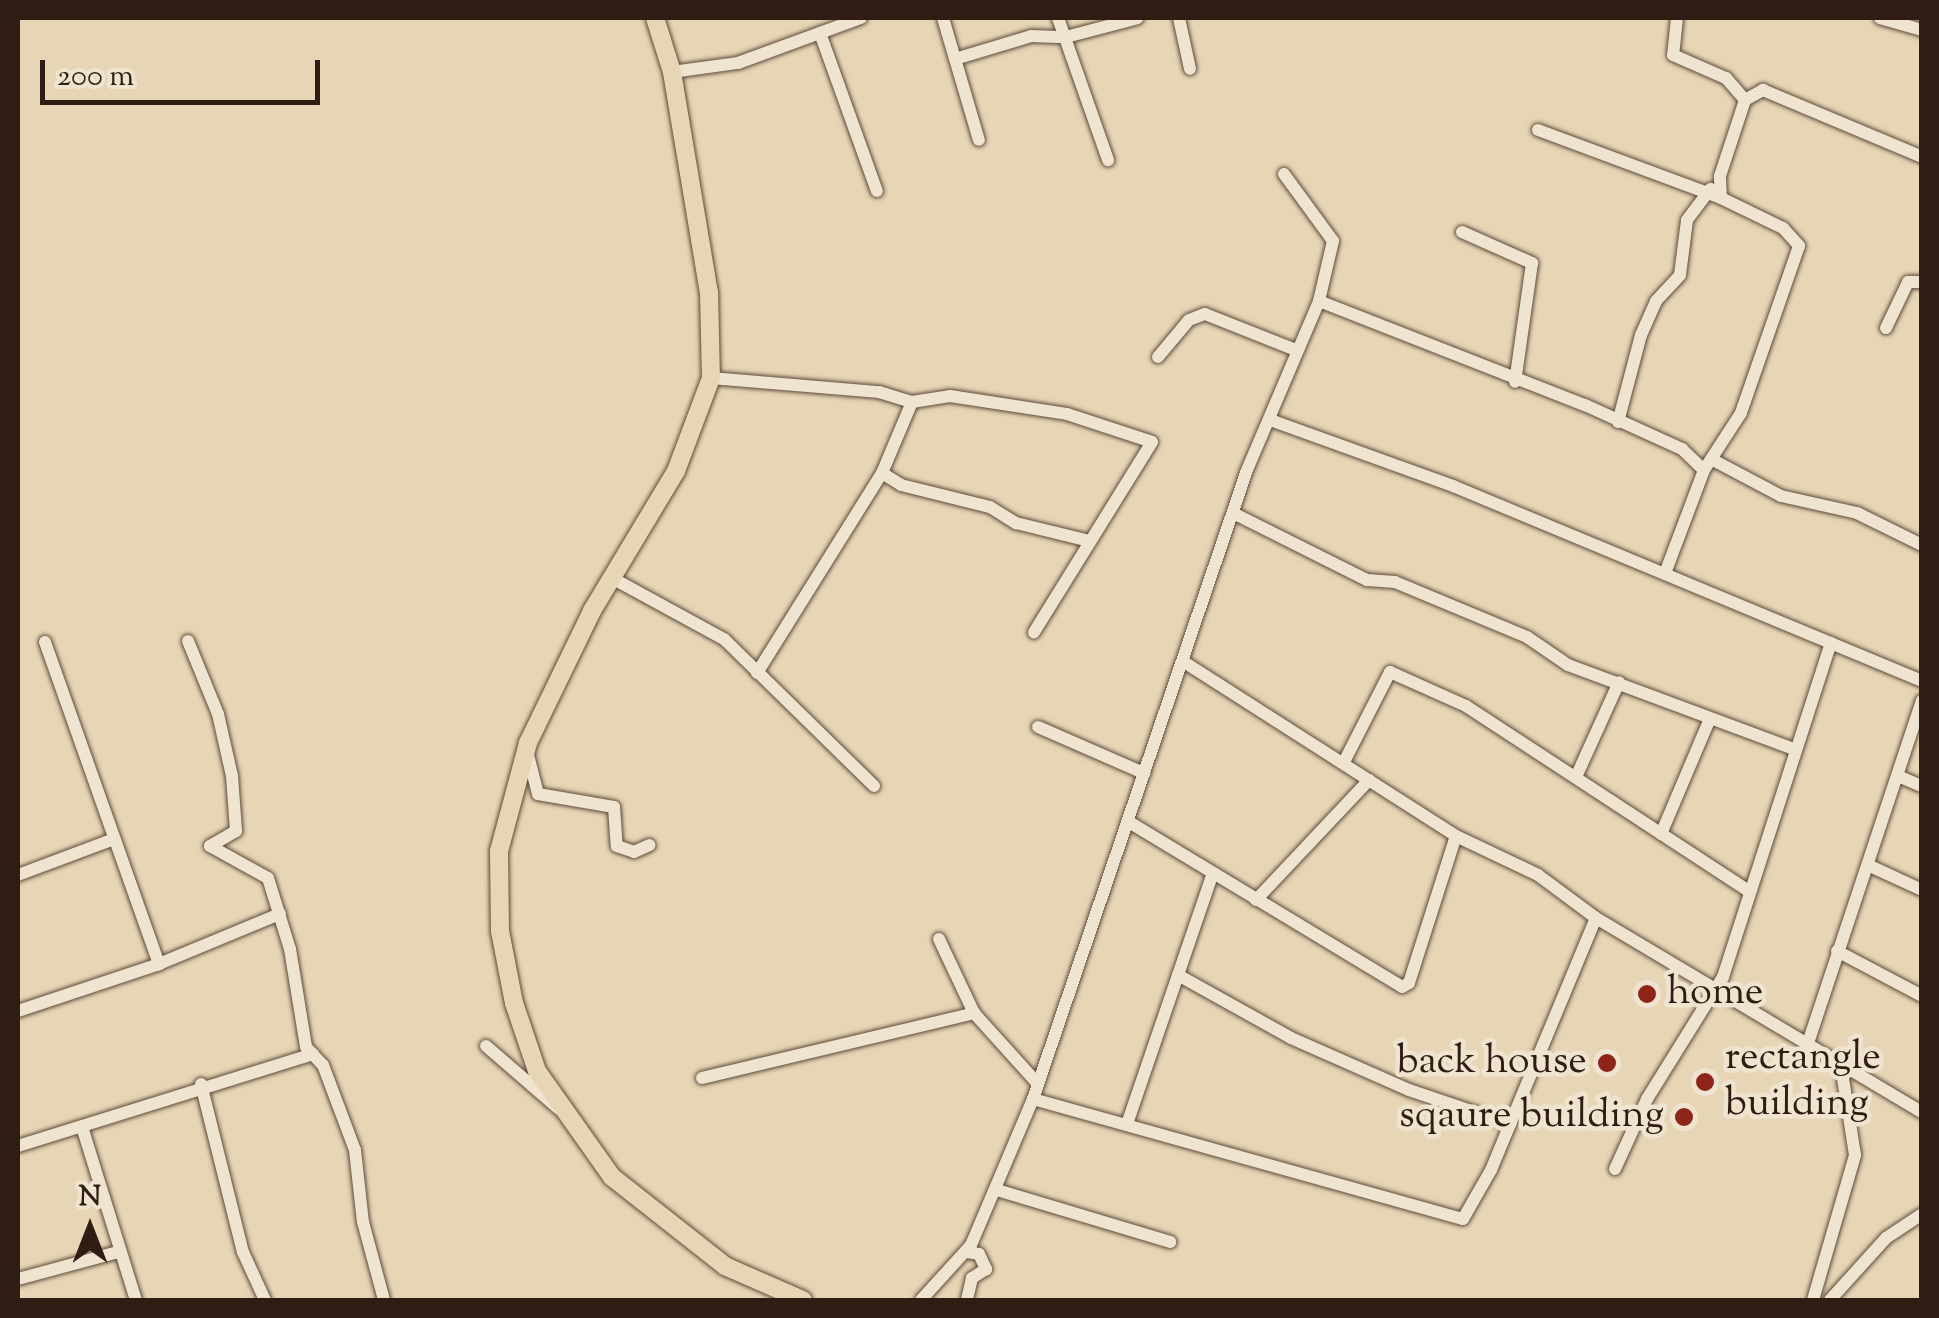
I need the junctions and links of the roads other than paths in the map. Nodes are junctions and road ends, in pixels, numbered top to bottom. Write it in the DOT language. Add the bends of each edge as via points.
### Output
graph roads {
  1 [pos="656,18"];
  2 [pos="861,18"];
  3 [pos="942,18"];
  4 [pos="1058,18"];
  5 [pos="1138,18"];
  6 [pos="1180,18"];
  7 [pos="1677,18"];
  8 [pos="1884,18"];
  9 [pos="1922,30"];
  10 [pos="820,33"];
  11 [pos="1066,37"];
  12 [pos="955,60"];
  13 [pos="1190,69"];
  14 [pos="672,72"];
  15 [pos="1745,100"];
  16 [pos="1538,130"];
  17 [pos="979,140"];
  18 [pos="1922,157"];
  19 [pos="1108,160"];
  20 [pos="1284,174"];
  21 [pos="877,191"];
  22 [pos="1715,194"];
  23 [pos="1462,232"];
  24 [pos="1922,282"];
  25 [pos="1318,302"];
  26 [pos="1886,328"];
  27 [pos="1296,350"];
  28 [pos="1158,357"];
  29 [pos="711,378"];
  30 [pos="1515,382"];
  31 [pos="912,402"];
  32 [pos="1270,420"];
  33 [pos="1618,422"];
  34 [pos="1709,465"];
  35 [pos="882,473"];
  36 [pos="1233,514"];
  37 [pos="1085,540"];
  38 [pos="1922,545"];
  39 [pos="1665,573"];
  40 [pos="612,578"];
  41 [pos="1034,632"];
  42 [pos="188,641"];
  43 [pos="45,642"];
  44 [pos="1832,643"];
  45 [pos="1184,662"];
  46 [pos="757,672"];
  47 [pos="1922,681"];
  48 [pos="1619,682"];
  49 [pos="1922,700"];
  50 [pos="1709,721"];
  51 [pos="1038,727"];
  52 [pos="528,743"];
  53 [pos="1794,748"];
  54 [pos="1345,760"];
  55 [pos="1144,774"];
  56 [pos="1898,776"];
  57 [pos="1576,777"];
  58 [pos="1368,780"];
  59 [pos="874,786"];
  60 [pos="1922,786"];
  61 [pos="1129,822"];
  62 [pos="1661,834"];
  63 [pos="1456,836"];
  64 [pos="114,839"];
  65 [pos="650,845"];
  66 [pos="1870,866"];
  67 [pos="1213,873"];
  68 [pos="18,875"];
  69 [pos="1922,890"];
  70 [pos="1750,892"];
  71 [pos="1256,900"];
  72 [pos="280,914"];
  73 [pos="1596,918"];
  74 [pos="939,939"];
  75 [pos="1837,950"];
  76 [pos="159,964"];
  77 [pos="1178,976"];
  78 [pos="1717,989"];
  79 [pos="1922,996"];
  80 [pos="18,1010"];
  81 [pos="974,1013"];
  82 [pos="1809,1040"];
  83 [pos="486,1046"];
  84 [pos="314,1054"];
  85 [pos="1840,1059"];
  86 [pos="702,1078"];
  87 [pos="1037,1083"];
  88 [pos="200,1084"];
  89 [pos="1033,1099"];
  90 [pos="562,1111"];
  91 [pos="1922,1112"];
  92 [pos="1127,1124"];
  93 [pos="1510,1124"];
  94 [pos="82,1130"];
  95 [pos="18,1146"];
  96 [pos="1615,1169"];
  97 [pos="996,1190"];
  98 [pos="1919,1219"];
  99 [pos="1170,1242"];
  100 [pos="118,1252"];
  101 [pos="967,1252"];
  102 [pos="18,1279"];
  103 [pos="791,1299"];
  104 [pos="136,1300"];
  105 [pos="265,1300"];
  106 [pos="384,1300"];
  107 [pos="921,1300"];
  108 [pos="967,1300"];
  109 [pos="1812,1300"];
  110 [pos="1830,1300"];
  1 -- 14 [label="main road"];
  2 -- 10 [label="street"];
  3 -- 12 [label="street"];
  4 -- 11 [label="street"];
  5 -- 11 [label="street"];
  6 -- 13 [label="street"];
  7 -- 15 [label="street" via="1673,55 1726,78"];
  8 -- 9 [label="street"];
  10 -- 14 [label="street" via="738,63"];
  10 -- 21 [label="street"];
  11 -- 12 [label="street" via="1031,36"];
  11 -- 19 [label="street"];
  12 -- 17 [label="street"];
  14 -- 29 [label="main road" via="709,292"];
  15 -- 18 [label="street" via="1769,91"];
  15 -- 22 [label="street"];
  16 -- 22 [label="street"];
  20 -- 25 [label="street" via="1332,238"];
  22 -- 33 [label="street" via="1687,220 1680,275 1656,301 1641,335"];
  22 -- 34 [label="street" via="1784,228 1799,251 1741,413"];
  23 -- 30 [label="street" via="1532,263"];
  24 -- 26 [label="street" via="1908,282"];
  25 -- 27 [label="street"];
  25 -- 30 [label="street"];
  27 -- 28 [label="street" via="1206,314 1188,320"];
  27 -- 32 [label="street"];
  29 -- 31 [label="street" via="878,392"];
  29 -- 40 [label="main road" via="676,471"];
  30 -- 33 [label="street"];
  31 -- 35 [label="street"];
  31 -- 37 [label="street" via="950,396 1067,414 1152,442 1122,497"];
  32 -- 36 [label="street"];
  32 -- 39 [label="street"];
  33 -- 34 [label="street"];
  34 -- 38 [label="street" via="1782,496 1857,513"];
  34 -- 39 [label="street"];
  35 -- 37 [label="street" via="901,485 990,507 1016,523"];
  35 -- 46 [label="street"];
  36 -- 45 [label="street"];
  36 -- 48 [label="street" via="1367,580 1394,582"];
  37 -- 41 [label="street" via="1081,558"];
  39 -- 44 [label="street"];
  40 -- 46 [label="street" via="690,615"];
  40 -- 52 [label="main road"];
  42 -- 72 [label="street" via="218,714 232,776 236,831 210,846 268,878"];
  43 -- 64 [label="street"];
  44 -- 47 [label="street"];
  44 -- 53 [label="street"];
  45 -- 54 [label="street"];
  45 -- 55 [label="street"];
  46 -- 59 [label="street"];
  48 -- 50 [label="street"];
  48 -- 57 [label="street"];
  49 -- 56 [label="street"];
  50 -- 53 [label="street"];
  50 -- 62 [label="street"];
  51 -- 55 [label="street"];
  52 -- 65 [label="street" via="538,794 614,807 617,846 634,852"];
  52 -- 90 [label="main road" via="499,851 500,931 514,1003 538,1072"];
  53 -- 70 [label="street"];
  54 -- 57 [label="street" via="1390,672 1456,700"];
  54 -- 58 [label="street"];
  55 -- 61 [label="street"];
  56 -- 60 [label="street"];
  56 -- 66 [label="street"];
  57 -- 62 [label="street"];
  58 -- 63 [label="street"];
  58 -- 71 [label="street"];
  61 -- 67 [label="street"];
  61 -- 87 [label="street"];
  62 -- 70 [label="street"];
  63 -- 71 [label="street" via="1409,983 1402,987"];
  63 -- 73 [label="street" via="1538,875"];
  64 -- 68 [label="street"];
  64 -- 76 [label="street"];
  66 -- 69 [label="street"];
  66 -- 75 [label="street"];
  67 -- 71 [label="street"];
  67 -- 77 [label="street"];
  70 -- 78 [label="street"];
  72 -- 76 [label="street"];
  72 -- 84 [label="street" via="306,1047"];
  73 -- 78 [label="street"];
  73 -- 93 [label="street"];
  74 -- 81 [label="street"];
  75 -- 79 [label="street"];
  75 -- 82 [label="street"];
  76 -- 80 [label="street"];
  77 -- 92 [label="street"];
  77 -- 93 [label="street" via="1291,1038 1409,1090"];
  78 -- 82 [label="street"];
  78 -- 96 [label="street" via="1647,1099"];
  81 -- 86 [label="street"];
  81 -- 87 [label="street"];
  82 -- 85 [label="street"];
  83 -- 90 [label="street"];
  84 -- 88 [label="street"];
  84 -- 106 [label="street" via="355,1150 363,1222"];
  85 -- 91 [label="street"];
  85 -- 109 [label="street" via="1856,1155"];
  87 -- 89 [label="street"];
  88 -- 94 [label="street"];
  88 -- 105 [label="street" via="243,1252"];
  89 -- 92 [label="street"];
  89 -- 97 [label="street"];
  90 -- 103 [label="main road" via="612,1177 672,1230"];
  92 -- 93 [label="street" via="1457,1220"];
  94 -- 95 [label="street"];
  94 -- 100 [label="street"];
  97 -- 99 [label="street"];
  97 -- 101 [label="street"];
  98 -- 110 [label="street" via="1886,1238"];
  100 -- 102 [label="street"];
  100 -- 104 [label="street"];
  101 -- 107 [label="street"];
  101 -- 108 [label="street" via="979,1254 986,1269 972,1278"];
}
